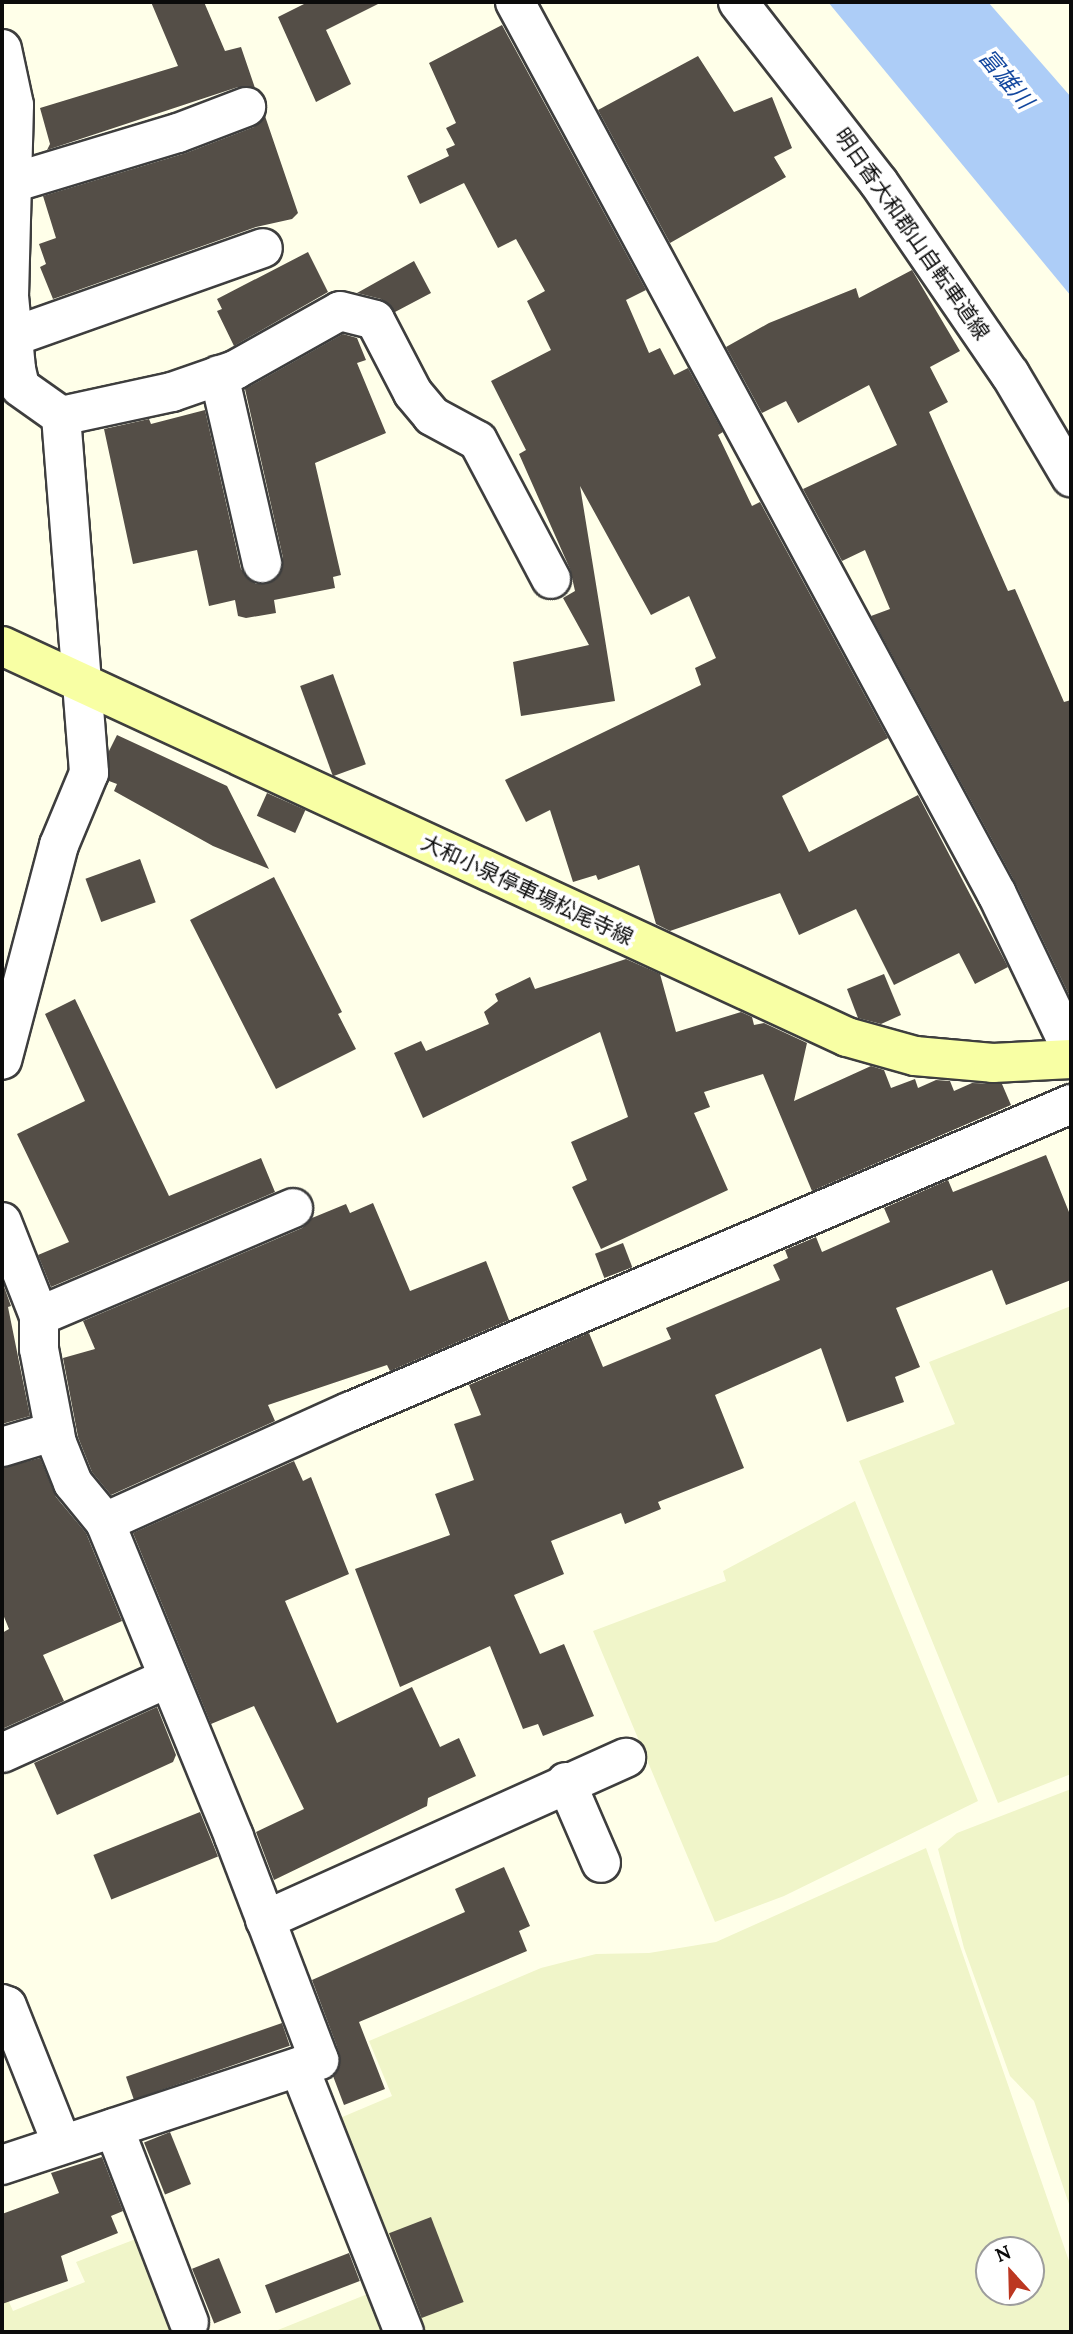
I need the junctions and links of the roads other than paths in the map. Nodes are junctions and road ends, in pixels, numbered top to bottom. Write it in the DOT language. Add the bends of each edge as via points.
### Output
graph roads {
  1 [pos="515,2"];
  2 [pos="737,2"];
  3 [pos="2,49"];
  4 [pos="246,107"];
  5 [pos="8,202"];
  6 [pos="263,248"];
  7 [pos="12,337"];
  8 [pos="219,375"];
  9 [pos="61,416"];
  10 [pos="1071,477"];
  11 [pos="262,563"];
  12 [pos="551,579"];
  13 [pos="2,646"];
  14 [pos="85,688"];
  15 [pos="1071,1049"];
  16 [pos="1071,1059"];
  17 [pos="2,1060"];
  18 [pos="1071,1104"];
  19 [pos="293,1208"];
  20 [pos="2,1222"];
  21 [pos="39,1316"];
  22 [pos="55,1431"];
  23 [pos="2,1447"];
  24 [pos="105,1522"];
  25 [pos="166,1679"];
  26 [pos="2,1753"];
  27 [pos="626,1758"];
  28 [pos="566,1782"];
  29 [pos="601,1863"];
  30 [pos="265,1920"];
  31 [pos="2,2004"];
  32 [pos="299,2067"];
  33 [pos="114,2128"];
  34 [pos="62,2144"];
  35 [pos="2,2165"];
  36 [pos="189,2322"];
  37 [pos="404,2332"];
  1 -- 15 [label="street" via="997,894"];
  2 -- 10 [label="street, 明日香大和郡山自転車道線" via="887,193 1010,374"];
  3 -- 5 [label="street" via="14,105"];
  4 -- 5 [label="street"];
  5 -- 7 [label="street"];
  6 -- 7 [label="street"];
  7 -- 9 [label="street" via="20,387"];
  8 -- 9 [label="street" via="172,392"];
  8 -- 11 [label="street"];
  8 -- 12 [label="street" via="340,311 375,320 413,393 432,416 478,441"];
  9 -- 14 [label="street"];
  13 -- 14 [label="main road, 大和小泉停車場松尾寺線"];
  14 -- 16 [label="main road, 大和小泉停車場松尾寺線" via="847,1037 915,1056 993,1063"];
  14 -- 17 [label="street" via="89,773 58,845"];
  18 -- 24 [label="street" via="349,1412"];
  19 -- 21 [label="street"];
  20 -- 21 [label="street"];
  21 -- 22 [label="street" via="38,1349"];
  22 -- 23 [label="street"];
  22 -- 24 [label="street" via="73,1483"];
  24 -- 25 [label="street"];
  25 -- 26 [label="street"];
  25 -- 30 [label="street"];
  27 -- 28 [label="street"];
  28 -- 29 [label="street"];
  28 -- 30 [label="street"];
  30 -- 32 [label="street" via="319,2060"];
  31 -- 34 [label="street" via="7,2006"];
  32 -- 33 [label="street"];
  32 -- 37 [label="street"];
  33 -- 34 [label="street"];
  33 -- 36 [label="street"];
  34 -- 35 [label="street"];
}
